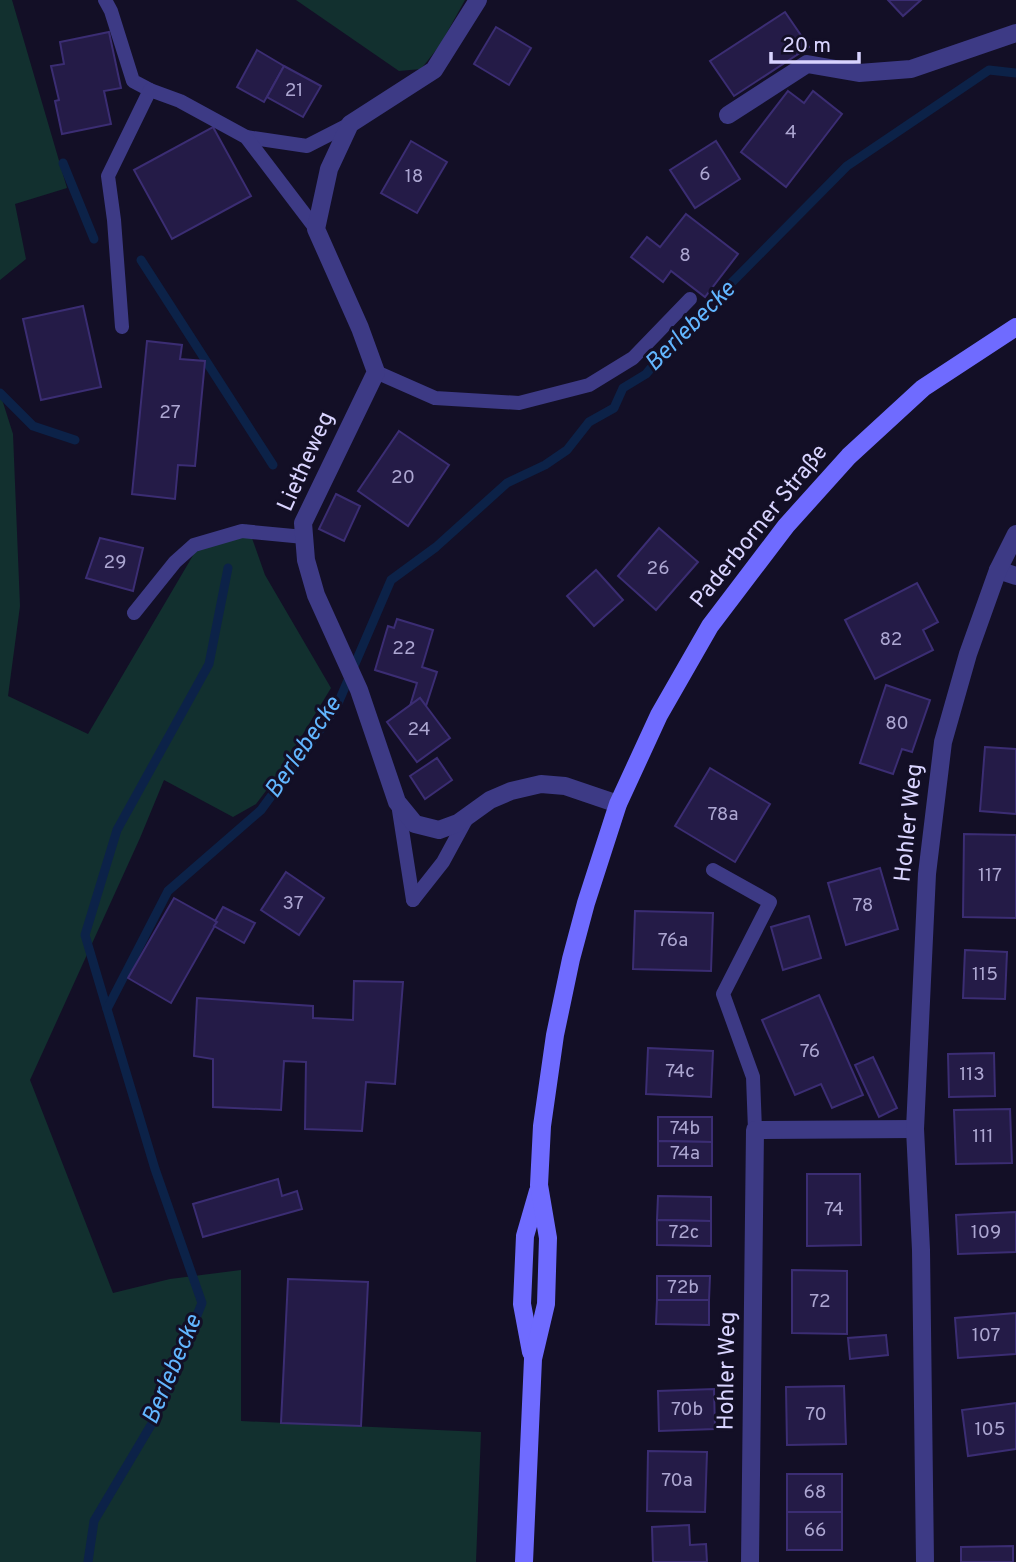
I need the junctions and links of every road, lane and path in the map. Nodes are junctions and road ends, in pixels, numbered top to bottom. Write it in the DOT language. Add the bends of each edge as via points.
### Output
graph roads {
  1 [pos="105,0"];
  2 [pos="478,0"];
  3 [pos="1016,33"];
  4 [pos="150,90"];
  5 [pos="728,115"];
  6 [pos="350,124"];
  7 [pos="246,137"];
  8 [pos="316,229"];
  9 [pos="690,299"];
  10 [pos="122,327"];
  11 [pos="1016,327"];
  12 [pos="376,372"];
  13 [pos="1016,534"];
  14 [pos="304,537"];
  15 [pos="998,570"];
  16 [pos="1016,576"];
  17 [pos="134,613"];
  18 [pos="397,802"];
  19 [pos="618,804"];
  20 [pos="469,815"];
  21 [pos="713,870"];
  22 [pos="915,1129"];
  23 [pos="755,1130"];
  24 [pos="524,1562"];
  25 [pos="750,1562"];
  26 [pos="925,1562"];
  1 -- 4 [label="lane" via="133,81"];
  2 -- 6 [label="street" via="434,69"];
  3 -- 5 [label="street" via="911,69 859,73 807,64"];
  4 -- 7 [label="lane"];
  4 -- 10 [label="lane" via="108,176"];
  6 -- 7 [label="lane" via="307,146"];
  6 -- 8 [label="street" via="329,169"];
  7 -- 8 [label="lane"];
  8 -- 12 [label="street"];
  9 -- 12 [label="lane" via="633,358 589,385 519,403 435,398"];
  11 -- 19 [label="main road, Paderborner Straße" via="923,388 849,456 786,526 710,626 659,715"];
  12 -- 14 [label="street, Lietheweg" via="303,523"];
  13 -- 15 [label="street, Hohler Weg"];
  14 -- 17 [label="lane" via="242,531 194,545"];
  14 -- 18 [label="street, Lietheweg" via="316,595 359,690"];
  15 -- 16 [label="street"];
  15 -- 22 [label="street, Hohler Weg" via="943,742 927,874"];
  18 -- 20 [label="street, Lietheweg" via="415,824 439,830"];
  18 -- 20 [label="lane" via="413,900 443,862"];
  19 -- 20 [label="street, Lietheweg" via="565,786 541,785 511,791"];
  19 -- 24 [label="main road, Paderborner Straße" via="568,971 542,1126 539,1185 548,1238 546,1304 533,1359"];
  21 -- 23 [label="lane" via="770,902 723,995 754,1077"];
  22 -- 23 [label="street"];
  22 -- 26 [label="street, Hohler Weg"];
  23 -- 25 [label="street, Hohler Weg"];
}
